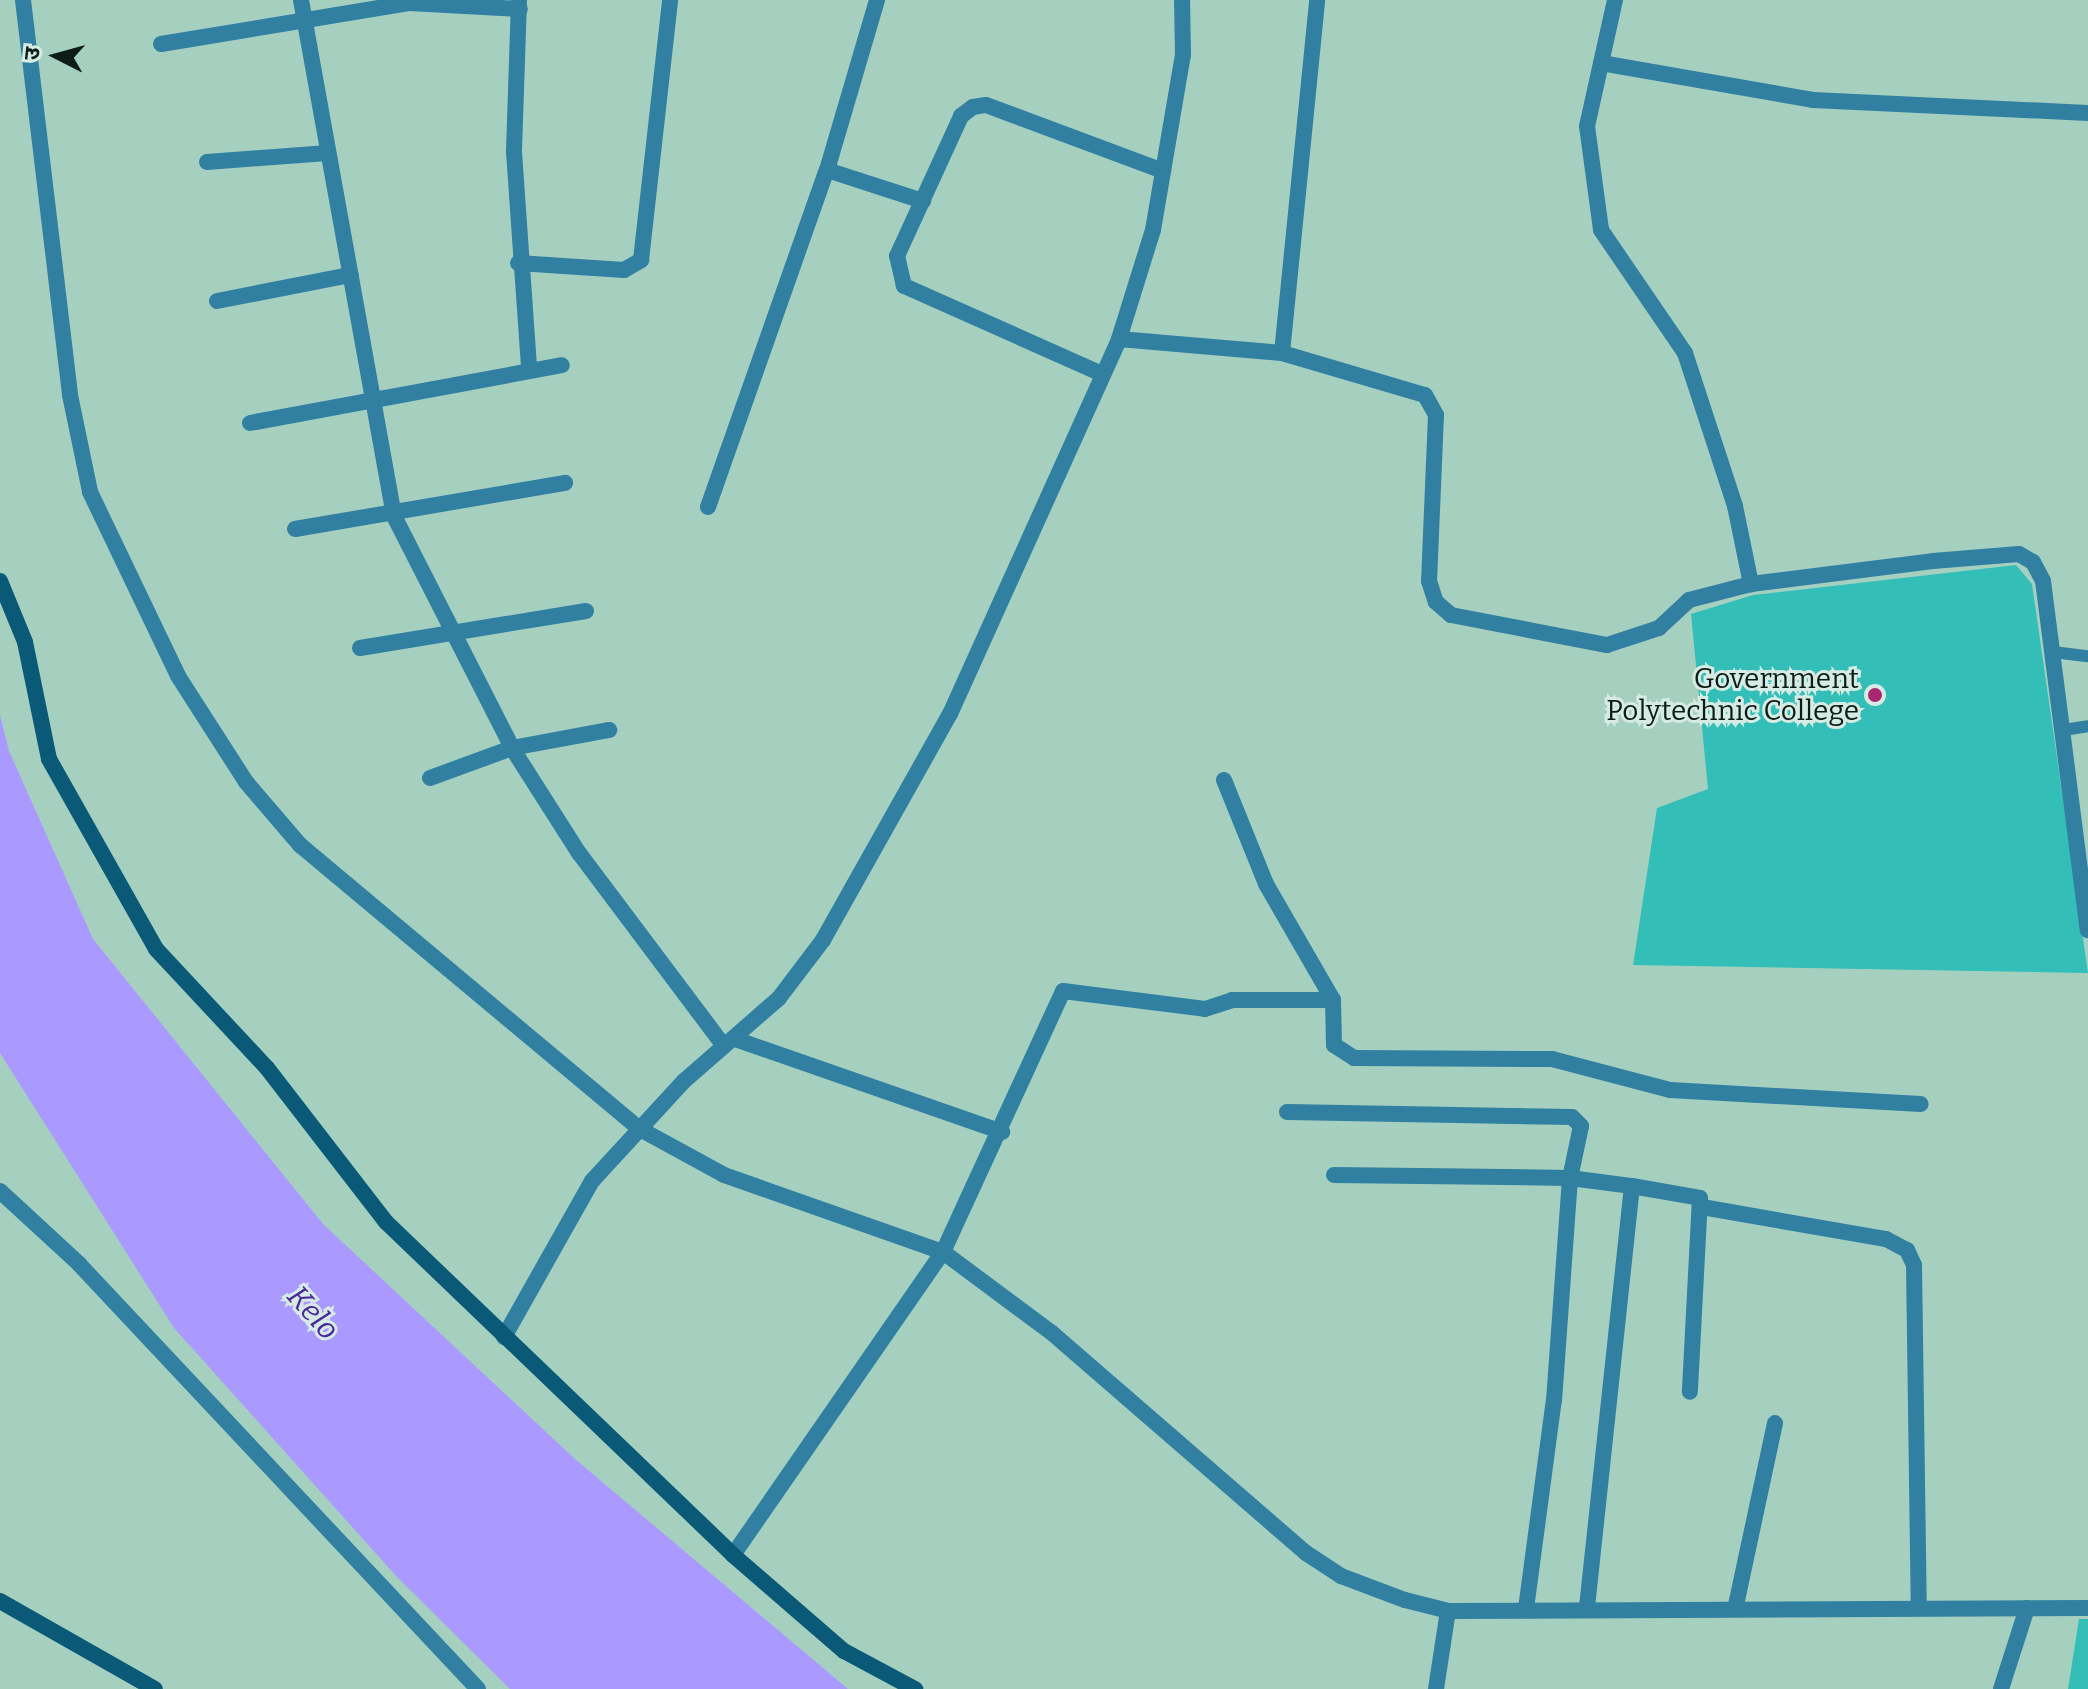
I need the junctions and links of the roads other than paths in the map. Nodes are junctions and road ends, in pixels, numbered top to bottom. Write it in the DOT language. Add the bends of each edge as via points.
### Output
graph roads {
  1 [pos="23,0"];
  2 [pos="301,0"];
  3 [pos="670,0"];
  4 [pos="877,0"];
  5 [pos="1182,0"];
  6 [pos="1317,0"];
  7 [pos="1615,0"];
  8 [pos="520,4"];
  9 [pos="304,20"];
  10 [pos="161,44"];
  11 [pos="1601,63"];
  12 [pos="2088,113"];
  13 [pos="328,153"];
  14 [pos="207,162"];
  15 [pos="827,170"];
  16 [pos="1163,171"];
  17 [pos="923,201"];
  18 [pos="518,263"];
  19 [pos="350,275"];
  20 [pos="217,301"];
  21 [pos="1119,339"];
  22 [pos="1282,353"];
  23 [pos="562,365"];
  24 [pos="529,369"];
  25 [pos="1102,374"];
  26 [pos="372,399"];
  27 [pos="250,423"];
  28 [pos="565,483"];
  29 [pos="708,507"];
  30 [pos="394,516"];
  31 [pos="295,529"];
  32 [pos="0,581"];
  33 [pos="1751,584"];
  34 [pos="586,611"];
  35 [pos="446,632"];
  36 [pos="360,648"];
  37 [pos="2053,652"];
  38 [pos="2088,656"];
  39 [pos="2088,726"];
  40 [pos="609,730"];
  41 [pos="2064,730"];
  42 [pos="512,748"];
  43 [pos="430,778"];
  44 [pos="1224,780"];
  45 [pos="2088,930"];
  46 [pos="1333,1000"];
  47 [pos="730,1042"];
  48 [pos="1921,1104"];
  49 [pos="1287,1112"];
  50 [pos="640,1129"];
  51 [pos="1002,1132"];
  52 [pos="1334,1175"];
  53 [pos="1570,1178"];
  54 [pos="1632,1186"];
  55 [pos="0,1191"];
  56 [pos="1702,1207"];
  57 [pos="943,1252"];
  58 [pos="504,1337"];
  59 [pos="1690,1392"];
  60 [pos="1775,1423"];
  61 [pos="733,1555"];
  62 [pos="0,1601"];
  63 [pos="1919,1604"];
  64 [pos="1736,1605"];
  65 [pos="1587,1606"];
  66 [pos="2027,1608"];
  67 [pos="2088,1608"];
  68 [pos="1526,1610"];
  69 [pos="1448,1611"];
  70 [pos="155,1689"];
  71 [pos="478,1689"];
  72 [pos="915,1689"];
  73 [pos="1436,1689"];
  74 [pos="2001,1689"];
  1 -- 50 [label="street" via="70,395 90,492 178,676 246,782 300,845"];
  2 -- 9 [label="street"];
  3 -- 18 [label="street" via="641,260 624,270"];
  4 -- 15 [label="street"];
  5 -- 16 [label="street" via="1183,55"];
  6 -- 22 [label="street"];
  7 -- 11 [label="street"];
  8 -- 9 [label="street" via="409,3"];
  8 -- 18 [label="street"];
  9 -- 10 [label="street"];
  9 -- 13 [label="street"];
  11 -- 12 [label="street" via="1813,100"];
  11 -- 33 [label="street" via="1587,166 1601,230 1685,353 1735,506"];
  13 -- 14 [label="street"];
  13 -- 19 [label="street"];
  15 -- 17 [label="street"];
  15 -- 29 [label="street"];
  16 -- 17 [label="street" via="986,105 961,116"];
  16 -- 21 [label="street"];
  17 -- 25 [label="street" via="897,256 904,286"];
  18 -- 24 [label="street"];
  19 -- 20 [label="street"];
  19 -- 26 [label="street"];
  21 -- 22 [label="street"];
  21 -- 25 [label="street"];
  22 -- 33 [label="street" via="1425,395 1436,415 1429,581 1436,602 1451,615 1607,645 1659,628 1689,600"];
  23 -- 24 [label="street"];
  24 -- 26 [label="street"];
  25 -- 47 [label="street" via="913,781 823,940 779,998"];
  26 -- 27 [label="street"];
  26 -- 30 [label="street"];
  28 -- 30 [label="street"];
  30 -- 31 [label="street"];
  30 -- 35 [label="street"];
  32 -- 58 [label="street" via="25,642 49,759 156,949 267,1068 386,1222"];
  33 -- 37 [label="street" via="2019,554 2043,581"];
  34 -- 35 [label="street"];
  35 -- 36 [label="street"];
  35 -- 42 [label="street"];
  37 -- 38 [label="lane"];
  37 -- 41 [label="street"];
  39 -- 41 [label="lane"];
  40 -- 42 [label="street"];
  41 -- 45 [label="street"];
  42 -- 43 [label="street"];
  42 -- 47 [label="street" via="579,853"];
  44 -- 46 [label="street" via="1266,884"];
  46 -- 48 [label="street" via="1334,1045 1354,1058 1552,1059 1670,1090"];
  46 -- 51 [label="street" via="1232,1000 1205,1009 1063,991"];
  47 -- 50 [label="street"];
  47 -- 51 [label="street"];
  49 -- 53 [label="street" via="1572,1117 1581,1126"];
  50 -- 57 [label="street" via="724,1175"];
  50 -- 58 [label="street" via="592,1181"];
  51 -- 57 [label="street"];
  52 -- 53 [label="street"];
  53 -- 54 [label="street"];
  53 -- 68 [label="street" via="1554,1399"];
  54 -- 56 [label="street" via="1691,1192"];
  54 -- 65 [label="street"];
  55 -- 71 [label="street" via="79,1264"];
  56 -- 59 [label="street"];
  56 -- 63 [label="street" via="1886,1239 1907,1250 1914,1265"];
  57 -- 61 [label="street"];
  57 -- 69 [label="street" via="1052,1333 1306,1553 1341,1576"];
  58 -- 61 [label="street"];
  60 -- 64 [label="street"];
  61 -- 72 [label="street" via="844,1651"];
  62 -- 70 [label="street"];
  63 -- 64 [label="street"];
  63 -- 66 [label="street"];
  64 -- 65 [label="street"];
  65 -- 68 [label="street"];
  66 -- 67 [label="street"];
  66 -- 74 [label="street"];
  68 -- 69 [label="street"];
  69 -- 73 [label="street"];
}
